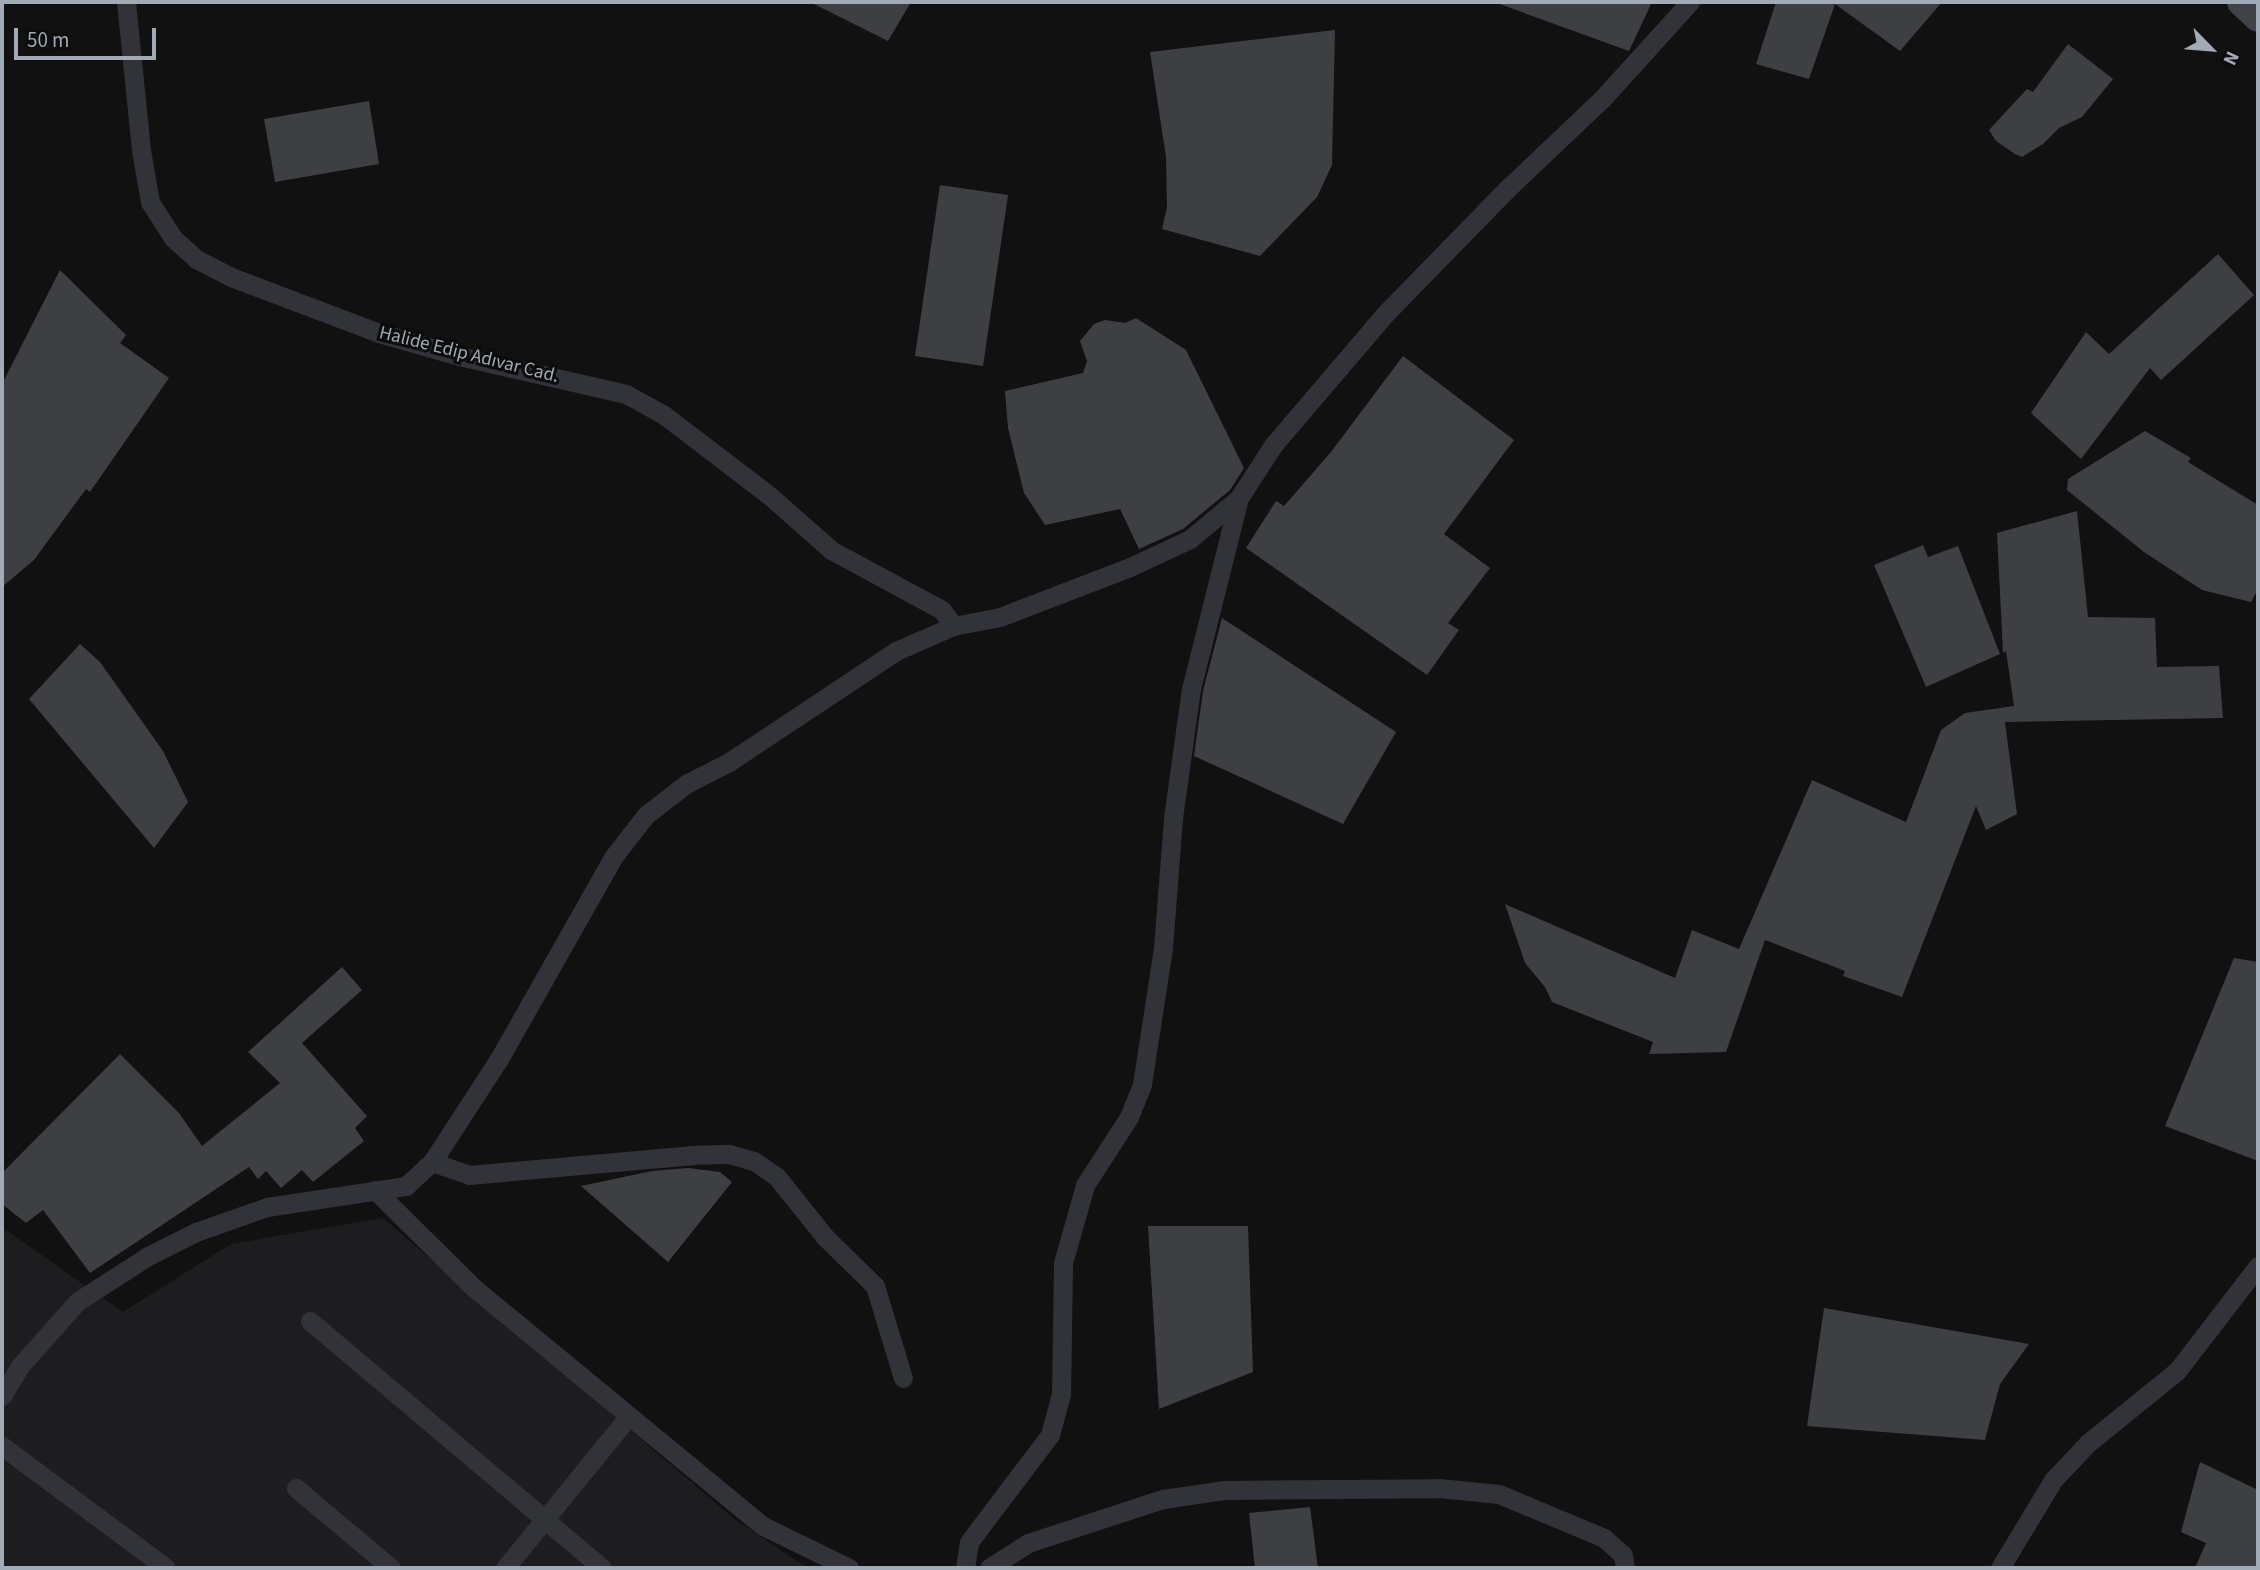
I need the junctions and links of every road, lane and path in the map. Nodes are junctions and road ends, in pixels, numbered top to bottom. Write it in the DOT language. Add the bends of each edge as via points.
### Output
graph roads {
  1 [pos="126,2"];
  2 [pos="1690,2"];
  3 [pos="2241,2"];
  4 [pos="2258,18"];
  5 [pos="1239,498"];
  6 [pos="953,626"];
  7 [pos="432,1162"];
  8 [pos="375,1190"];
  9 [pos="2258,1266"];
  10 [pos="310,1321"];
  11 [pos="903,1378"];
  12 [pos="2,1396"];
  13 [pos="629,1416"];
  14 [pos="2,1446"];
  15 [pos="296,1488"];
  16 [pos="544,1520"];
  17 [pos="166,1568"];
  18 [pos="391,1568"];
  19 [pos="505,1568"];
  20 [pos="602,1568"];
  21 [pos="849,1568"];
  22 [pos="965,1568"];
  23 [pos="989,1568"];
  24 [pos="1625,1568"];
  25 [pos="2000,1568"];
  1 -- 6 [label="street, Halide Edip Adıvar Cad." via="150,202 173,238 197,259 231,277 379,333 626,394 664,415 770,496 831,551 942,610"];
  2 -- 5 [label="street" via="1602,99 1384,315 1274,444"];
  3 -- 4 [label="main road"];
  5 -- 6 [label="street" via="1190,539 1130,567 1000,617"];
  5 -- 22 [label="street" via="1191,689 1173,818 1163,948 1142,1084 1129,1117 1085,1185 1063,1264 1062,1394 1051,1435 968,1542"];
  6 -- 7 [label="street" via="896,652 646,815 614,856 499,1059"];
  7 -- 8 [label="street" via="406,1186"];
  7 -- 11 [label="street" via="469,1175 691,1155 729,1154 754,1161 777,1177 825,1237 875,1286"];
  8 -- 12 [label="street" via="267,1207 196,1232 148,1256 78,1301 20,1366"];
  8 -- 13 [label="street" via="474,1288"];
  9 -- 25 [label="street" via="2177,1371 2088,1443 2053,1480"];
  10 -- 16 [label="street"];
  13 -- 16 [label="street"];
  13 -- 21 [label="street" via="763,1526"];
  14 -- 17 [label="street"];
  15 -- 18 [label="street"];
  16 -- 19 [label="street"];
  16 -- 20 [label="street"];
  23 -- 24 [label="street" via="1028,1543 1163,1499 1225,1490 1439,1488 1499,1494 1604,1538 1623,1555"];
}
